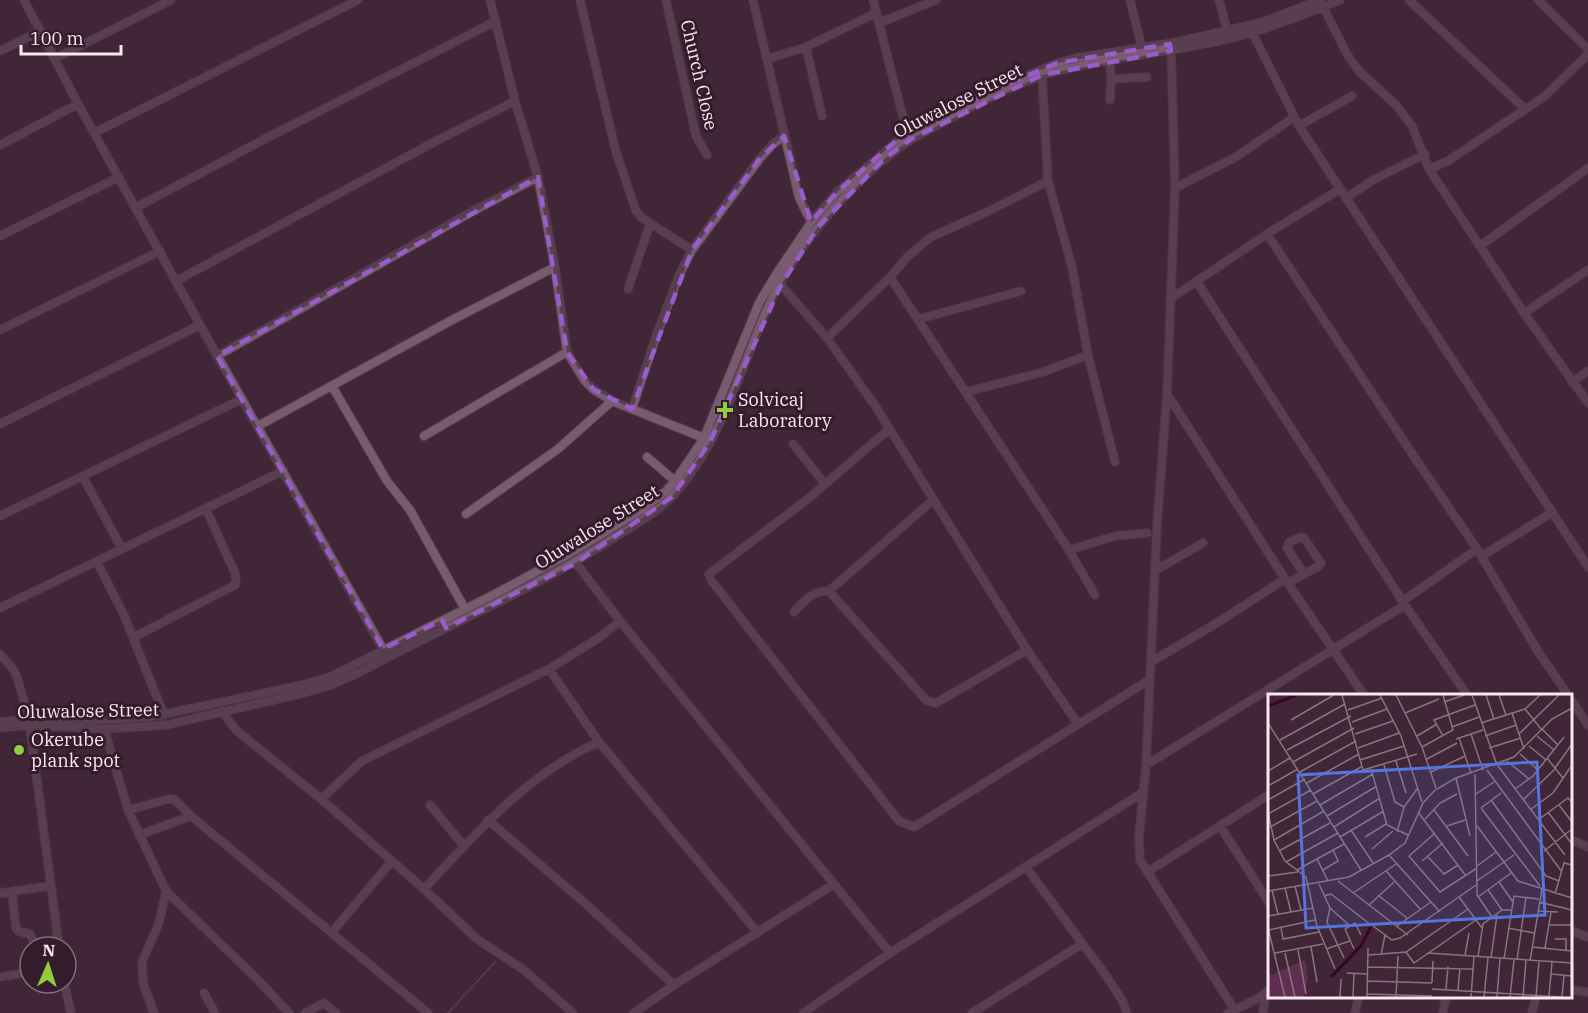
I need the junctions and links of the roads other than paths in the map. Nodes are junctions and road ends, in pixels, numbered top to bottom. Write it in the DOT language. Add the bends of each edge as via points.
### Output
graph roads {
  1 [pos="24,0"];
  2 [pos="171,0"];
  3 [pos="358,0"];
  4 [pos="490,0"];
  5 [pos="580,0"];
  6 [pos="666,0"];
  7 [pos="753,0"];
  8 [pos="873,0"];
  9 [pos="936,0"];
  10 [pos="1130,0"];
  11 [pos="1219,0"];
  12 [pos="1340,0"];
  13 [pos="1409,0"];
  14 [pos="1538,0"];
  15 [pos="1320,2"];
  16 [pos="876,13"];
  17 [pos="496,21"];
  18 [pos="879,23"];
  19 [pos="1227,30"];
  20 [pos="41,31"];
  21 [pos="1252,32"];
  22 [pos="806,47"];
  23 [pos="1171,47"];
  24 [pos="1143,48"];
  25 [pos="1588,49"];
  26 [pos="0,51"];
  27 [pos="1588,54"];
  28 [pos="56,58"];
  29 [pos="767,59"];
  30 [pos="1110,61"];
  31 [pos="1042,75"];
  32 [pos="1147,77"];
  33 [pos="1111,79"];
  34 [pos="1352,96"];
  35 [pos="515,100"];
  36 [pos="1110,100"];
  37 [pos="78,104"];
  38 [pos="1525,109"];
  39 [pos="822,116"];
  40 [pos="1294,117"];
  41 [pos="1299,126"];
  42 [pos="94,133"];
  43 [pos="907,133"];
  44 [pos="784,136"];
  45 [pos="0,145"];
  46 [pos="1425,154"];
  47 [pos="707,155"];
  48 [pos="1588,168"];
  49 [pos="1429,169"];
  50 [pos="119,177"];
  51 [pos="538,177"];
  52 [pos="1048,182"];
  53 [pos="1175,188"];
  54 [pos="1340,189"];
  55 [pos="1346,198"];
  56 [pos="136,207"];
  57 [pos="812,221"];
  58 [pos="650,224"];
  59 [pos="1267,234"];
  60 [pos="0,236"];
  61 [pos="1480,246"];
  62 [pos="160,250"];
  63 [pos="692,250"];
  64 [pos="555,267"];
  65 [pos="1588,270"];
  66 [pos="890,277"];
  67 [pos="176,281"];
  68 [pos="1197,282"];
  69 [pos="781,285"];
  70 [pos="628,289"];
  71 [pos="1021,291"];
  72 [pos="1170,299"];
  73 [pos="1524,313"];
  74 [pos="919,319"];
  75 [pos="200,325"];
  76 [pos="0,330"];
  77 [pos="827,338"];
  78 [pos="567,352"];
  79 [pos="1088,355"];
  80 [pos="217,356"];
  81 [pos="1588,371"];
  82 [pos="1572,382"];
  83 [pos="332,386"];
  84 [pos="966,392"];
  85 [pos="1167,394"];
  86 [pos="242,399"];
  87 [pos="612,401"];
  88 [pos="1588,403"];
  89 [pos="632,409"];
  90 [pos="0,424"];
  91 [pos="258,426"];
  92 [pos="889,429"];
  93 [pos="424,436"];
  94 [pos="704,438"];
  95 [pos="794,444"];
  96 [pos="647,457"];
  97 [pos="1115,462"];
  98 [pos="283,471"];
  99 [pos="83,477"];
  100 [pos="675,481"];
  101 [pos="825,484"];
  102 [pos="933,500"];
  103 [pos="206,509"];
  104 [pos="1551,513"];
  105 [pos="466,514"];
  106 [pos="0,516"];
  107 [pos="1147,533"];
  108 [pos="1203,543"];
  109 [pos="122,549"];
  110 [pos="1069,550"];
  111 [pos="1480,553"];
  112 [pos="97,562"];
  113 [pos="576,563"];
  114 [pos="1588,567"];
  115 [pos="1156,570"];
  116 [pos="1304,574"];
  117 [pos="1286,581"];
  118 [pos="829,591"];
  119 [pos="1095,595"];
  120 [pos="1404,603"];
  121 [pos="0,608"];
  122 [pos="465,609"];
  123 [pos="794,612"];
  124 [pos="620,621"];
  125 [pos="444,624"];
  126 [pos="134,637"];
  127 [pos="383,649"];
  128 [pos="1334,649"];
  129 [pos="1027,650"];
  130 [pos="0,654"];
  131 [pos="1151,662"];
  132 [pos="549,669"];
  133 [pos="1149,680"];
  134 [pos="1363,694"];
  135 [pos="1466,694"];
  136 [pos="1567,694"];
  137 [pos="1573,702"];
  138 [pos="222,711"];
  139 [pos="164,715"];
  140 [pos="0,722"];
  141 [pos="29,722"];
  142 [pos="1078,724"];
  143 [pos="1588,725"];
  144 [pos="0,728"];
  145 [pos="104,729"];
  146 [pos="600,742"];
  147 [pos="1146,765"];
  148 [pos="1142,793"];
  149 [pos="1268,795"];
  150 [pos="321,799"];
  151 [pos="430,805"];
  152 [pos="128,810"];
  153 [pos="191,816"];
  154 [pos="489,820"];
  155 [pos="1220,826"];
  156 [pos="139,835"];
  157 [pos="1573,841"];
  158 [pos="464,846"];
  159 [pos="1588,848"];
  160 [pos="391,862"];
  161 [pos="1026,867"];
  162 [pos="1149,871"];
  163 [pos="834,884"];
  164 [pos="50,886"];
  165 [pos="424,889"];
  166 [pos="166,891"];
  167 [pos="12,892"];
  168 [pos="0,893"];
  169 [pos="1268,901"];
  170 [pos="1573,931"];
  171 [pos="332,932"];
  172 [pos="758,933"];
  173 [pos="30,935"];
  174 [pos="56,935"];
  175 [pos="1588,937"];
  176 [pos="1082,944"];
  177 [pos="890,953"];
  178 [pos="18,974"];
  179 [pos="0,977"];
  180 [pos="674,985"];
  181 [pos="1573,990"];
  182 [pos="1268,991"];
  183 [pos="1588,992"];
  184 [pos="204,993"];
  185 [pos="67,995"];
  186 [pos="1359,998"];
  187 [pos="1446,998"];
  188 [pos="1536,998"];
  189 [pos="1231,1011"];
  190 [pos="71,1013"];
  191 [pos="154,1013"];
  192 [pos="215,1013"];
  193 [pos="289,1013"];
  194 [pos="305,1013"];
  195 [pos="336,1013"];
  196 [pos="428,1013"];
  197 [pos="573,1013"];
  198 [pos="634,1013"];
  199 [pos="802,1013"];
  200 [pos="972,1013"];
  201 [pos="1127,1013"];
  202 [pos="1263,1013"];
  203 [pos="1355,1013"];
  204 [pos="1443,1013"];
  205 [pos="1532,1013"];
  1 -- 20 [label="street"];
  2 -- 28 [label="street"];
  3 -- 42 [label="street"];
  4 -- 17 [label="street"];
  5 -- 58 [label="street" via="615,152 636,211"];
  6 -- 47 [label="street, Church Close" via="696,136"];
  7 -- 29 [label="street"];
  8 -- 16 [label="street"];
  9 -- 18 [label="street"];
  10 -- 24 [label="street"];
  11 -- 19 [label="street"];
  12 -- 15 [label="street, Oluwalose Street"];
  13 -- 38 [label="street"];
  14 -- 25 [label="street"];
  15 -- 19 [label="street, Oluwalose Street"];
  15 -- 21 [label="street, Oluwalose Street"];
  15 -- 46 [label="street" via="1348,56 1397,106"];
  16 -- 18 [label="street"];
  16 -- 22 [label="street"];
  17 -- 35 [label="street"];
  17 -- 56 [label="street"];
  18 -- 43 [label="street"];
  19 -- 23 [label="street, Oluwalose Street"];
  20 -- 26 [label="street"];
  20 -- 28 [label="street"];
  21 -- 23 [label="street, Oluwalose Street"];
  21 -- 40 [label="street"];
  22 -- 29 [label="street"];
  22 -- 39 [label="street"];
  23 -- 24 [label="street, Oluwalose Street"];
  23 -- 30 [label="street, Oluwalose Street"];
  23 -- 53 [label="street"];
  24 -- 43 [label="street, Oluwalose Street" via="1057,63 977,97"];
  27 -- 38 [label="street" via="1555,88"];
  28 -- 37 [label="street"];
  29 -- 44 [label="street"];
  30 -- 31 [label="street, Oluwalose Street"];
  30 -- 33 [label="street"];
  31 -- 52 [label="street"];
  31 -- 69 [label="street, Oluwalose Street" via="980,103 911,140 883,160 818,227"];
  32 -- 33 [label="street"];
  33 -- 36 [label="street"];
  34 -- 41 [label="street"];
  35 -- 51 [label="street"];
  35 -- 67 [label="street"];
  37 -- 42 [label="street"];
  37 -- 45 [label="street"];
  38 -- 49 [label="street" via="1448,161"];
  40 -- 41 [label="street"];
  40 -- 53 [label="street" via="1236,157"];
  41 -- 54 [label="street"];
  42 -- 50 [label="street"];
  43 -- 57 [label="street, Oluwalose Street" via="837,192"];
  44 -- 57 [label="street" via="800,197"];
  44 -- 63 [label="street" via="761,157"];
  46 -- 49 [label="street"];
  46 -- 55 [label="street"];
  48 -- 61 [label="street"];
  49 -- 61 [label="street"];
  50 -- 56 [label="street"];
  50 -- 60 [label="street"];
  51 -- 64 [label="street"];
  51 -- 80 [label="street"];
  52 -- 66 [label="street" via="931,237"];
  52 -- 79 [label="street" via="1072,267"];
  53 -- 72 [label="street"];
  54 -- 55 [label="street"];
  54 -- 59 [label="street"];
  55 -- 104 [label="street"];
  56 -- 62 [label="street"];
  57 -- 94 [label="street, Oluwalose Street" via="759,303"];
  58 -- 63 [label="street"];
  58 -- 70 [label="street"];
  59 -- 68 [label="street"];
  59 -- 111 [label="street"];
  61 -- 73 [label="street"];
  62 -- 67 [label="street"];
  62 -- 76 [label="street"];
  63 -- 89 [label="street" via="657,333"];
  64 -- 78 [label="street"];
  64 -- 83 [label="street"];
  65 -- 73 [label="street"];
  66 -- 74 [label="street"];
  66 -- 77 [label="street"];
  67 -- 75 [label="street"];
  68 -- 72 [label="street"];
  68 -- 120 [label="street"];
  69 -- 77 [label="street"];
  69 -- 113 [label="street, Oluwalose Street" via="710,442 682,486 648,516"];
  71 -- 74 [label="street"];
  72 -- 85 [label="street"];
  73 -- 82 [label="street"];
  74 -- 84 [label="street"];
  75 -- 80 [label="street"];
  75 -- 90 [label="street"];
  77 -- 92 [label="street"];
  78 -- 87 [label="street" via="585,381"];
  78 -- 93 [label="street"];
  79 -- 84 [label="street" via="1043,372"];
  79 -- 97 [label="street"];
  80 -- 86 [label="street"];
  81 -- 82 [label="street"];
  82 -- 88 [label="street"];
  83 -- 91 [label="street"];
  83 -- 122 [label="street" via="387,481 410,510"];
  84 -- 110 [label="street"];
  85 -- 115 [label="street"];
  85 -- 117 [label="street"];
  86 -- 91 [label="street"];
  86 -- 99 [label="street"];
  87 -- 89 [label="street"];
  87 -- 105 [label="street" via="558,449"];
  89 -- 94 [label="street"];
  91 -- 98 [label="street"];
  92 -- 101 [label="street"];
  92 -- 102 [label="street"];
  94 -- 100 [label="street, Oluwalose Street"];
  95 -- 101 [label="street"];
  96 -- 100 [label="street"];
  98 -- 103 [label="street"];
  98 -- 127 [label="street"];
  99 -- 106 [label="street"];
  99 -- 109 [label="street"];
  100 -- 122 [label="street, Oluwalose Street" via="643,509"];
  101 -- 142 [label="street" via="709,577 899,821 914,826"];
  102 -- 118 [label="street"];
  102 -- 129 [label="street"];
  103 -- 109 [label="street"];
  103 -- 126 [label="street" via="235,573 235,585"];
  104 -- 111 [label="street"];
  104 -- 114 [label="street"];
  107 -- 110 [label="street" via="1115,536"];
  108 -- 115 [label="street"];
  109 -- 112 [label="street"];
  110 -- 119 [label="street"];
  111 -- 120 [label="street"];
  111 -- 136 [label="street" via="1539,654"];
  112 -- 121 [label="street"];
  112 -- 126 [label="street"];
  113 -- 124 [label="street"];
  113 -- 125 [label="street, Oluwalose Street"];
  115 -- 131 [label="street"];
  116 -- 116 [label="street" via="1321,563 1301,537 1289,542 1287,548"];
  116 -- 117 [label="street"];
  117 -- 128 [label="street"];
  117 -- 131 [label="street"];
  118 -- 123 [label="street" via="820,590 808,597"];
  118 -- 129 [label="street" via="932,703"];
  120 -- 128 [label="street"];
  120 -- 135 [label="street"];
  122 -- 125 [label="street, Oluwalose Street"];
  124 -- 132 [label="street"];
  124 -- 163 [label="street"];
  125 -- 127 [label="street, Oluwalose Street"];
  125 -- 138 [label="street, Oluwalose Street" via="331,685"];
  126 -- 139 [label="street"];
  127 -- 139 [label="street, Oluwalose Street" via="330,677"];
  128 -- 134 [label="street"];
  128 -- 147 [label="street"];
  129 -- 142 [label="street"];
  130 -- 141 [label="street" via="17,678"];
  131 -- 133 [label="street"];
  132 -- 146 [label="street"];
  132 -- 150 [label="street" via="362,761"];
  133 -- 142 [label="street"];
  133 -- 147 [label="street"];
  137 -- 143 [label="street"];
  138 -- 145 [label="street, Oluwalose Street" via="166,725"];
  138 -- 150 [label="street" via="236,730"];
  139 -- 141 [label="street, Oluwalose Street"];
  140 -- 141 [label="street, Oluwalose Street"];
  141 -- 144 [label="street, Oluwalose Street"];
  141 -- 145 [label="street, Oluwalose Street"];
  141 -- 164 [label="street"];
  145 -- 152 [label="street"];
  146 -- 154 [label="street" via="559,762"];
  146 -- 172 [label="street"];
  147 -- 148 [label="street"];
  148 -- 161 [label="street"];
  148 -- 162 [label="street" via="1140,860"];
  149 -- 155 [label="street"];
  150 -- 160 [label="street"];
  151 -- 158 [label="street"];
  152 -- 153 [label="street" via="172,799"];
  152 -- 156 [label="street"];
  153 -- 156 [label="street"];
  153 -- 171 [label="street"];
  154 -- 158 [label="street"];
  154 -- 180 [label="street"];
  155 -- 162 [label="street"];
  155 -- 169 [label="street"];
  156 -- 166 [label="street"];
  157 -- 159 [label="street"];
  158 -- 165 [label="street"];
  160 -- 165 [label="street"];
  160 -- 171 [label="street"];
  161 -- 176 [label="street"];
  161 -- 177 [label="street"];
  162 -- 189 [label="street"];
  163 -- 172 [label="street"];
  163 -- 177 [label="street"];
  164 -- 167 [label="street"];
  164 -- 174 [label="street"];
  165 -- 197 [label="street" via="477,939 524,970"];
  166 -- 191 [label="street" via="159,923 142,962 143,983"];
  166 -- 193 [label="street"];
  167 -- 168 [label="street"];
  167 -- 173 [label="street" via="16,928"];
  170 -- 175 [label="street"];
  171 -- 196 [label="street"];
  172 -- 180 [label="street"];
  176 -- 200 [label="street"];
  176 -- 201 [label="street" via="1107,976"];
  177 -- 199 [label="street"];
  178 -- 179 [label="street"];
  180 -- 198 [label="street"];
  181 -- 183 [label="street"];
  182 -- 189 [label="street"];
  182 -- 202 [label="street"];
  184 -- 192 [label="street"];
  185 -- 190 [label="street"];
  186 -- 203 [label="street"];
  187 -- 204 [label="street"];
  188 -- 205 [label="street"];
  194 -- 195 [label="street" via="324,1003"];
}
